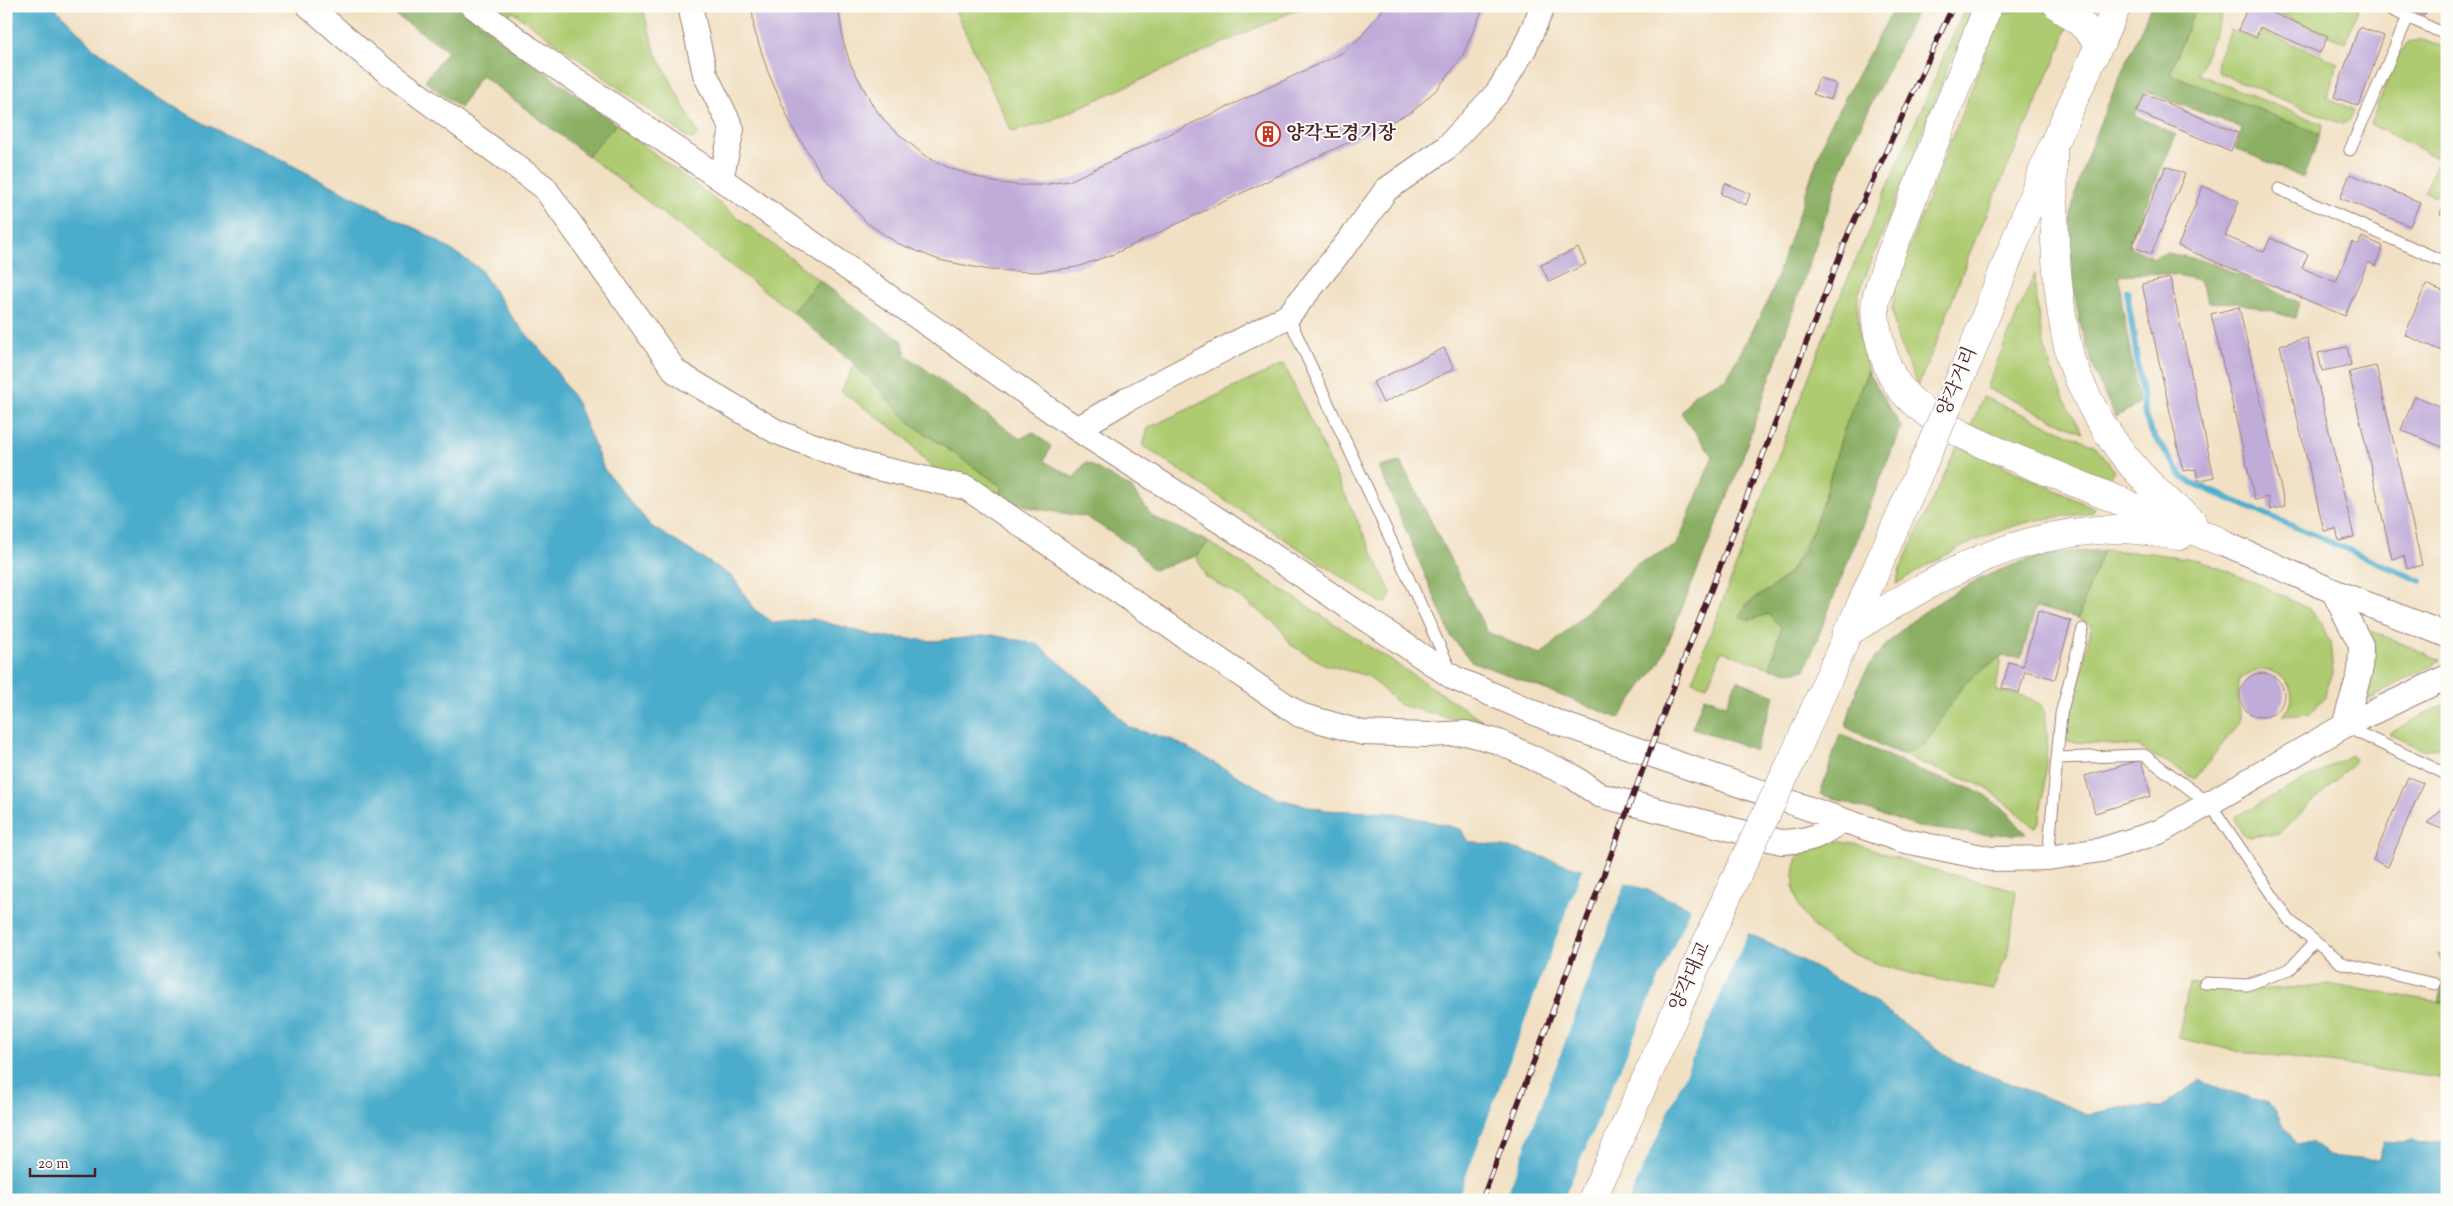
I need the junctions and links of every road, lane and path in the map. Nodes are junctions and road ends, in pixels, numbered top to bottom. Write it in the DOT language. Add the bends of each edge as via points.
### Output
graph roads {
  1 [pos="309,6"];
  2 [pos="473,6"];
  3 [pos="690,6"];
  4 [pos="1543,6"];
  5 [pos="1988,6"];
  6 [pos="2058,6"];
  7 [pos="2117,6"];
  8 [pos="2384,6"];
  9 [pos="2408,17"];
  10 [pos="2447,35"];
  11 [pos="2100,43"];
  12 [pos="2053,145"];
  13 [pos="2350,150"];
  14 [pos="721,179"];
  15 [pos="2278,189"];
  16 [pos="2447,263"];
  17 [pos="1288,316"];
  18 [pos="1077,430"];
  19 [pos="2219,541"];
  20 [pos="2333,591"];
  21 [pos="2444,627"];
  22 [pos="2084,629"];
  23 [pos="1847,634"];
  24 [pos="2447,677"];
  25 [pos="1454,678"];
  26 [pos="2344,726"];
  27 [pos="1794,756"];
  28 [pos="2058,758"];
  29 [pos="2444,773"];
  30 [pos="2210,804"];
  31 [pos="1842,820"];
  32 [pos="2048,858"];
  33 [pos="2315,942"];
  34 [pos="2205,983"];
  35 [pos="2435,984"];
  36 [pos="1592,1200"];
  1 -- 31 [label="street" via="370,59 544,187 676,372 777,432 868,466 968,488 1300,715 1363,733 1466,733 1491,740 1572,776 1599,795 1781,842 1802,841 1822,835"];
  2 -- 14 [label="street" via="530,49"];
  3 -- 14 [label="street" via="705,74 732,129"];
  4 -- 17 [label="street" via="1524,50 1498,92 1446,148 1386,190"];
  5 -- 19 [label="main road" via="1886,266 1876,300 1877,331 1887,363 1898,385 1920,410 1952,428 2015,458"];
  6 -- 11 [label="main road"];
  7 -- 11 [label="main road, 양각거리"];
  8 -- 9 [label="lane"];
  9 -- 10 [label="lane"];
  9 -- 13 [label="lane"];
  11 -- 12 [label="main road, 양각거리"];
  12 -- 19 [label="main road" via="2055,245 2070,358 2092,409 2128,462 2166,501"];
  12 -- 23 [label="main road, 양각거리, bridge" via="1969,358"];
  14 -- 18 [label="street"];
  15 -- 16 [label="lane"];
  17 -- 18 [label="street" via="1126,400"];
  17 -- 25 [label="lane"];
  18 -- 25 [label="street" via="1248,539"];
  19 -- 20 [label="street"];
  19 -- 23 [label="main road" via="2118,529 2076,531 2035,539 1985,555 1906,597"];
  20 -- 21 [label="street"];
  20 -- 26 [label="street" via="2360,645 2360,672"];
  22 -- 28 [label="lane" via="2061,714"];
  23 -- 27 [label="main road, 양각거리"];
  24 -- 26 [label="street"];
  25 -- 31 [label="street" via="1556,722"];
  26 -- 29 [label="lane"];
  26 -- 30 [label="street"];
  27 -- 36 [label="main road, 양각대교, bridge" via="1729,892"];
  28 -- 30 [label="lane" via="2144,754"];
  28 -- 32 [label="lane"];
  30 -- 32 [label="street" via="2159,832 2101,850"];
  30 -- 33 [label="lane" via="2289,920"];
  31 -- 32 [label="street" via="1901,840 1991,859"];
  33 -- 34 [label="lane" via="2290,970 2247,985"];
  33 -- 35 [label="lane" via="2341,963"];
}
